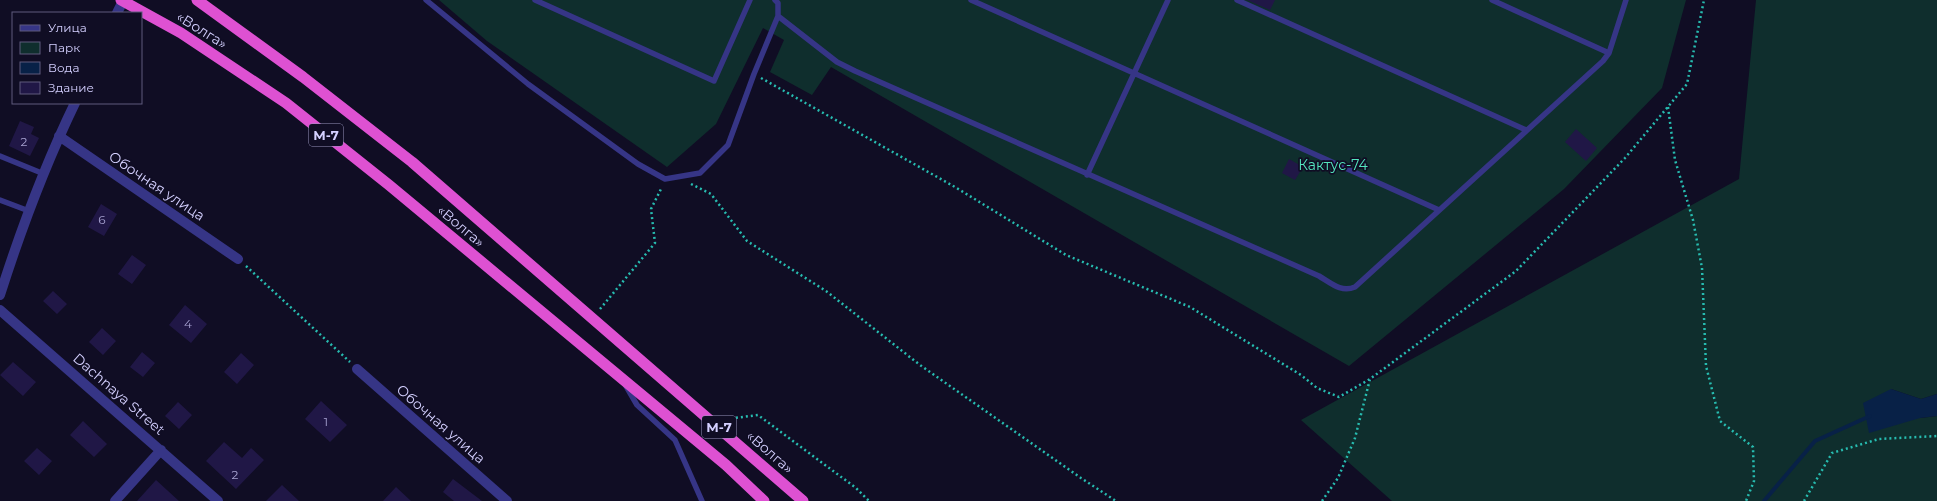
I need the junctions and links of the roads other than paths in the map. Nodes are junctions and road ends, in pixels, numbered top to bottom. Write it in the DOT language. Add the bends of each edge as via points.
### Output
graph roads {
  1 [pos="122,0"];
  2 [pos="197,0"];
  3 [pos="426,0"];
  4 [pos="535,0"];
  5 [pos="750,0"];
  6 [pos="775,0"];
  7 [pos="971,0"];
  8 [pos="1168,0"];
  9 [pos="1237,0"];
  10 [pos="1492,0"];
  11 [pos="1626,0"];
  12 [pos="117,12"];
  13 [pos="778,16"];
  14 [pos="1609,53"];
  15 [pos="1134,73"];
  16 [pos="75,104"];
  17 [pos="1526,130"];
  18 [pos="59,136"];
  19 [pos="0,156"];
  20 [pos="44,174"];
  21 [pos="1087,175"];
  22 [pos="0,200"];
  23 [pos="1439,210"];
  24 [pos="29,211"];
  25 [pos="238,259"];
  26 [pos="0,295"];
  27 [pos="0,310"];
  28 [pos="357,369"];
  29 [pos="622,380"];
  30 [pos="161,450"];
  31 [pos="115,501"];
  32 [pos="218,501"];
  33 [pos="507,501"];
  34 [pos="702,501"];
  35 [pos="764,501"];
  36 [pos="803,501"];
  1 -- 12 [label="street"];
  1 -- 29 [label="highway, «Волга» / М-7" via="182,33 286,103 389,185"];
  2 -- 36 [label="highway, «Волга» / М-7" via="303,77 412,162"];
  3 -- 13 [label="lane" via="528,84 638,164 665,179 700,173 728,145"];
  4 -- 5 [label="lane" via="714,80"];
  6 -- 13 [label="lane" via="778,4"];
  7 -- 15 [label="lane"];
  8 -- 15 [label="lane"];
  9 -- 17 [label="lane"];
  10 -- 14 [label="lane"];
  11 -- 14 [label="lane"];
  13 -- 21 [label="lane" via="837,62"];
  14 -- 17 [label="lane"];
  15 -- 21 [label="lane"];
  15 -- 23 [label="lane"];
  16 -- 18 [label="street"];
  17 -- 23 [label="lane"];
  18 -- 20 [label="street"];
  18 -- 25 [label="street, Обочная улица"];
  19 -- 20 [label="lane"];
  20 -- 24 [label="street"];
  21 -- 23 [label="lane" via="1320,276 1342,290 1355,287"];
  22 -- 24 [label="lane"];
  24 -- 26 [label="street"];
  27 -- 30 [label="street, Dachnaya Street"];
  28 -- 33 [label="street, Обочная улица"];
  29 -- 34 [label="lane" via="637,405 675,440"];
  29 -- 35 [label="highway, «Волга» / М-7" via="726,465"];
  30 -- 31 [label="street"];
  30 -- 32 [label="street, Dachnaya Street"];
}
